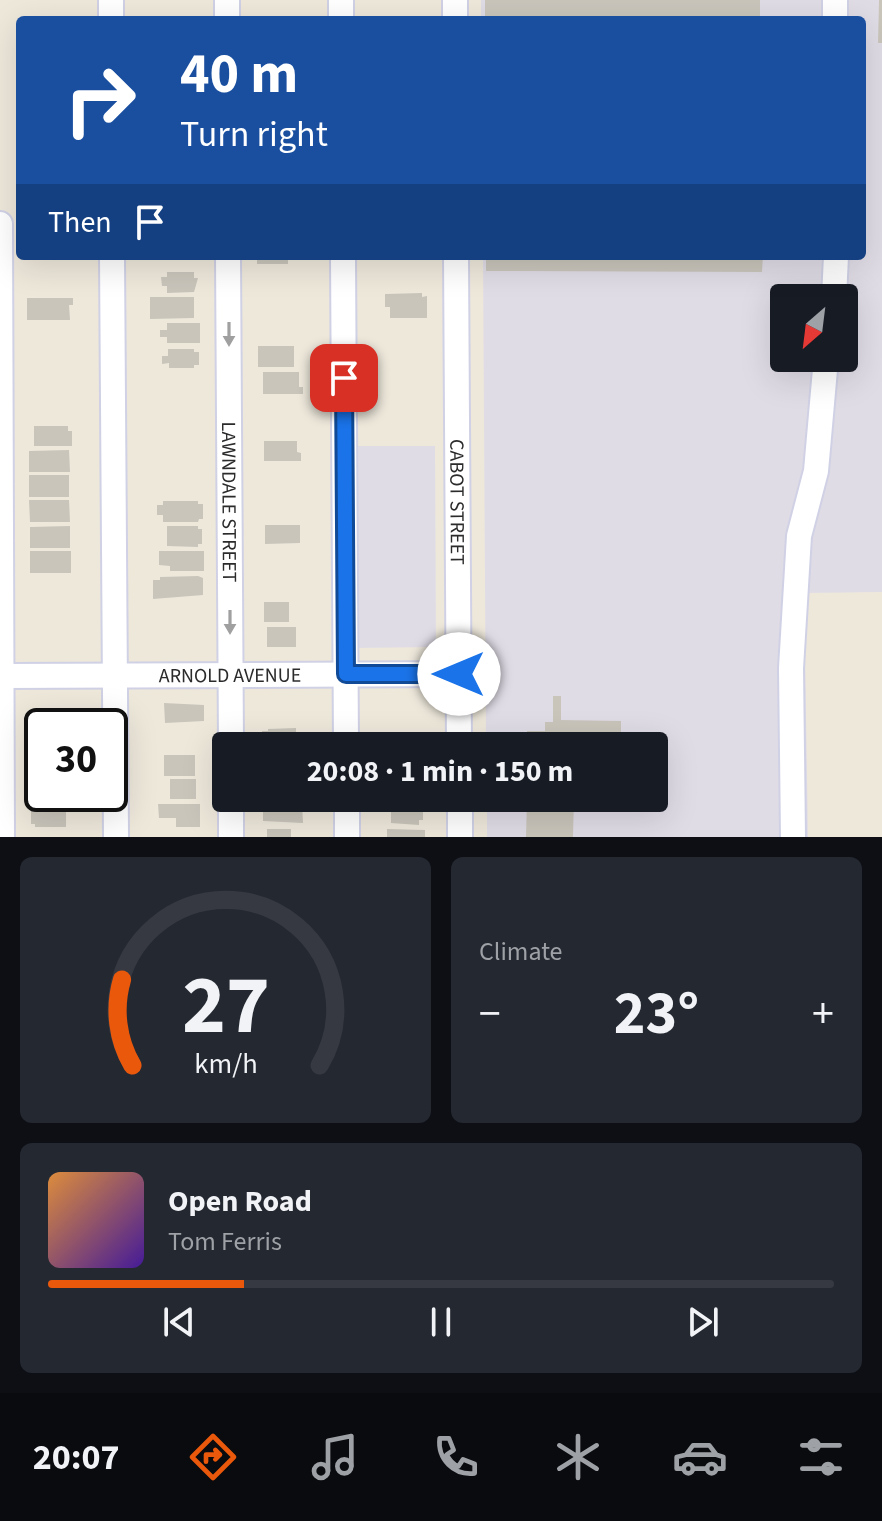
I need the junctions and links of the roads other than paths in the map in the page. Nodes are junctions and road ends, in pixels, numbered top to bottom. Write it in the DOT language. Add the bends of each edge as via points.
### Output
graph roads {
  1 [pos="0,224"];
  2 [pos="112,260"];
  3 [pos="228,260"];
  4 [pos="343,260"];
  5 [pos="456,260"];
  6 [pos="836,260"];
  7 [pos="835,284"];
  8 [pos="825,372"];
  9 [pos="0,393"];
  10 [pos="1,638"];
  11 [pos="346,674"];
  12 [pos="459,674"];
  13 [pos="230,675"];
  14 [pos="2,676"];
  15 [pos="116,676"];
  16 [pos="231,732"];
  17 [pos="346,732"];
  18 [pos="459,732"];
  19 [pos="231,812"];
  20 [pos="347,812"];
  21 [pos="460,812"];
  22 [pos="2,837"];
  23 [pos="116,837"];
  24 [pos="231,837"];
  25 [pos="347,837"];
  26 [pos="460,837"];
  27 [pos="793,837"];
  1 -- 9 [label="street"];
  2 -- 15 [label="street"];
  3 -- 13 [label="street, LAWNDALE STREET, one-way"];
  4 -- 11 [label="street"];
  5 -- 12 [label="street, CABOT STREET"];
  6 -- 7 [label="street"];
  8 -- 27 [label="street" via="816,471 799,536 791,668"];
  9 -- 10 [label="street"];
  10 -- 14 [label="street"];
  11 -- 12 [label="street, ARNOLD AVENUE"];
  11 -- 13 [label="street, ARNOLD AVENUE"];
  11 -- 17 [label="street"];
  12 -- 18 [label="street, CABOT STREET"];
  13 -- 15 [label="street, ARNOLD AVENUE"];
  13 -- 16 [label="street, LAWNDALE STREET"];
  14 -- 15 [label="street, ARNOLD AVENUE"];
  14 -- 22 [label="street"];
  15 -- 23 [label="street"];
  19 -- 24 [label="street"];
  20 -- 25 [label="street"];
  21 -- 26 [label="street"];
}
